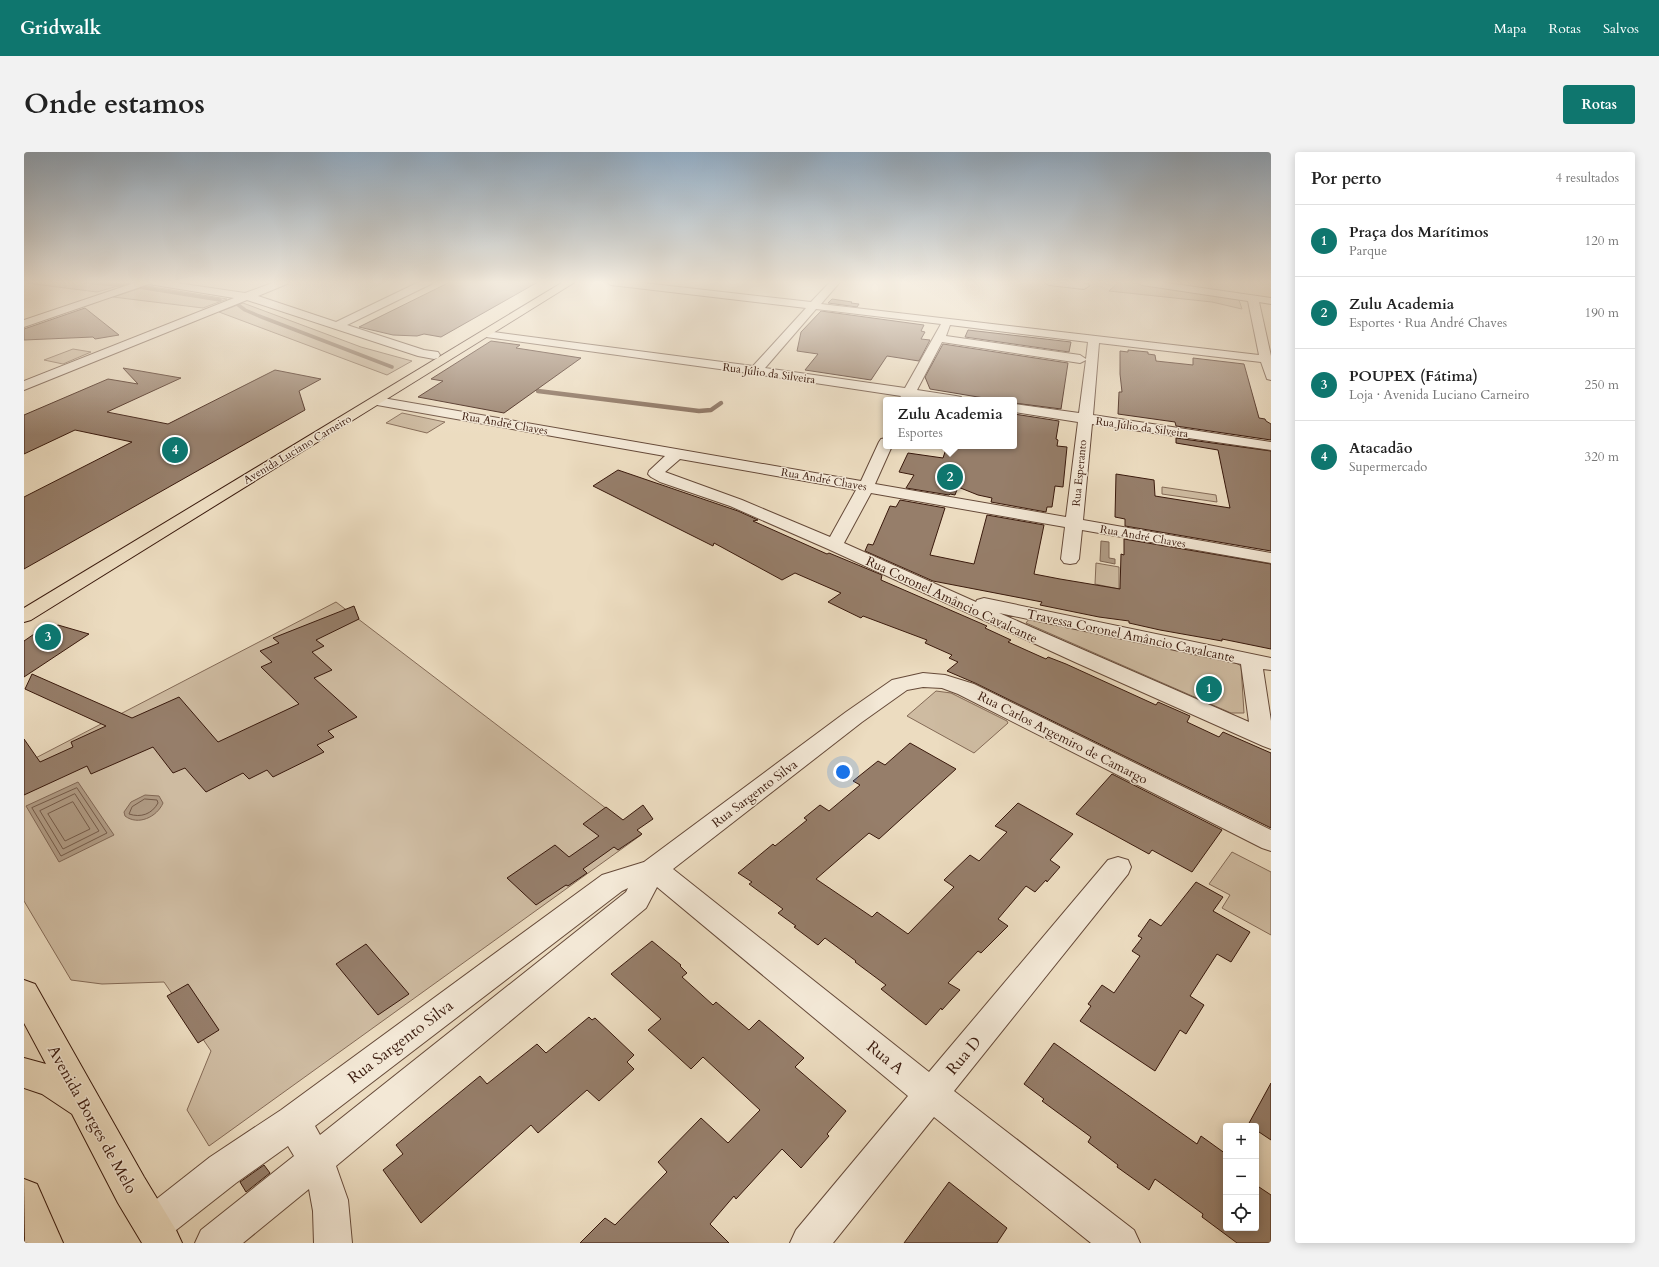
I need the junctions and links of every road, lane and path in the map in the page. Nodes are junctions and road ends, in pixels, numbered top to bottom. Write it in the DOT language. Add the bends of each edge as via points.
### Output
graph roads {
  1 [pos="156,333"];
  2 [pos="359,333"];
  3 [pos="472,333"];
  4 [pos="788,333"];
  5 [pos="941,333"];
  6 [pos="1041,333"];
  7 [pos="1261,333"];
  8 [pos="486,334"];
  9 [pos="938,338"];
  10 [pos="1094,339"];
  11 [pos="434,355"];
  12 [pos="1080,359"];
  13 [pos="1268,359"];
  14 [pos="756,370"];
  15 [pos="417,371"];
  16 [pos="1271,376"];
  17 [pos="24,386"];
  18 [pos="906,396"];
  19 [pos="918,397"];
  20 [pos="377,401"];
  21 [pos="1017,408"];
  22 [pos="1085,419"];
  23 [pos="1271,446"];
  24 [pos="883,449"];
  25 [pos="676,454"];
  26 [pos="866,487"];
  27 [pos="1074,524"];
  28 [pos="834,546"];
  29 [pos="1271,558"];
  30 [pos="1070,559"];
  31 [pos="945,595"];
  32 [pos="24,600"];
  33 [pos="24,616"];
  34 [pos="1261,662"];
  35 [pos="854,718"];
  36 [pos="1267,739"];
  37 [pos="1271,841"];
  38 [pos="1118,867"];
  39 [pos="654,869"];
  40 [pos="24,993"];
  41 [pos="24,1073"];
  42 [pos="931,1094"];
  43 [pos="85,1106"];
  44 [pos="292,1122"];
  45 [pos="316,1160"];
  46 [pos="24,1197"];
  47 [pos="158,1234"];
  48 [pos="44,1243"];
  49 [pos="214,1243"];
  50 [pos="333,1243"];
  51 [pos="808,1243"];
  52 [pos="1121,1243"];
  1 -- 17 [label="street"];
  2 -- 11 [label="street"];
  3 -- 11 [label="main road, Avenida Luciano Carneiro"];
  4 -- 14 [label="street"];
  5 -- 9 [label="street"];
  6 -- 10 [label="street"];
  7 -- 13 [label="street"];
  8 -- 14 [label="street, Rua Júlio da Silveira"];
  8 -- 15 [label="main road, Avenida Luciano Carneiro"];
  9 -- 12 [label="street"];
  9 -- 18 [label="street"];
  10 -- 13 [label="street"];
  10 -- 22 [label="street, Rua Esperanto"];
  11 -- 15 [label="main road, Avenida Luciano Carneiro"];
  13 -- 16 [label="street"];
  14 -- 18 [label="street, Rua Júlio da Silveira"];
  15 -- 20 [label="main road, Avenida Luciano Carneiro"];
  15 -- 32 [label="main road, Avenida Luciano Carneiro"];
  18 -- 19 [label="street, Rua Júlio da Silveira"];
  20 -- 25 [label="street, Rua André Chaves"];
  20 -- 33 [label="main road, Avenida Luciano Carneiro"];
  21 -- 22 [label="street, Rua Júlio da Silveira"];
  22 -- 23 [label="street, Rua Júlio da Silveira"];
  22 -- 27 [label="street, Rua Esperanto"];
  24 -- 26 [label="street"];
  25 -- 26 [label="street, Rua André Chaves"];
  25 -- 28 [label="street, Rua Coronel Amâncio Cavalcante" via="656,474 736,503"];
  26 -- 27 [label="street, Rua André Chaves"];
  26 -- 28 [label="street"];
  27 -- 29 [label="street, Rua André Chaves"];
  27 -- 30 [label="street, Rua Esperanto"];
  28 -- 31 [label="street, Rua Coronel Amâncio Cavalcante"];
  31 -- 34 [label="street, Travessa Coronel Amâncio Cavalcante"];
  31 -- 36 [label="street, Rua Coronel Amâncio Cavalcante"];
  34 -- 36 [label="street"];
  35 -- 37 [label="street, Rua Carlos Argemiro de Camargo" via="900,685 923,680 945,682 966,689"];
  35 -- 39 [label="street, Rua Sargento Silva"];
  38 -- 42 [label="street, Rua D"];
  39 -- 42 [label="street, Rua A"];
  39 -- 44 [label="street, Rua Sargento Silva" via="612,883"];
  39 -- 45 [label="street, Rua Sargento Silva" via="636,900"];
  40 -- 43 [label="main road, Avenida Borges de Melo"];
  41 -- 43 [label="main road" via="40,1076 59,1086"];
  42 -- 51 [label="street, Rua D"];
  42 -- 52 [label="street, Rua A"];
  43 -- 47 [label="main road, Avenida Borges de Melo"];
  44 -- 45 [label="street"];
  44 -- 47 [label="street, Rua Sargento Silva" via="223,1170"];
  45 -- 49 [label="street, Rua Sargento Silva"];
  45 -- 50 [label="street" via="328,1193 333,1222"];
  46 -- 48 [label="main road"];
}
